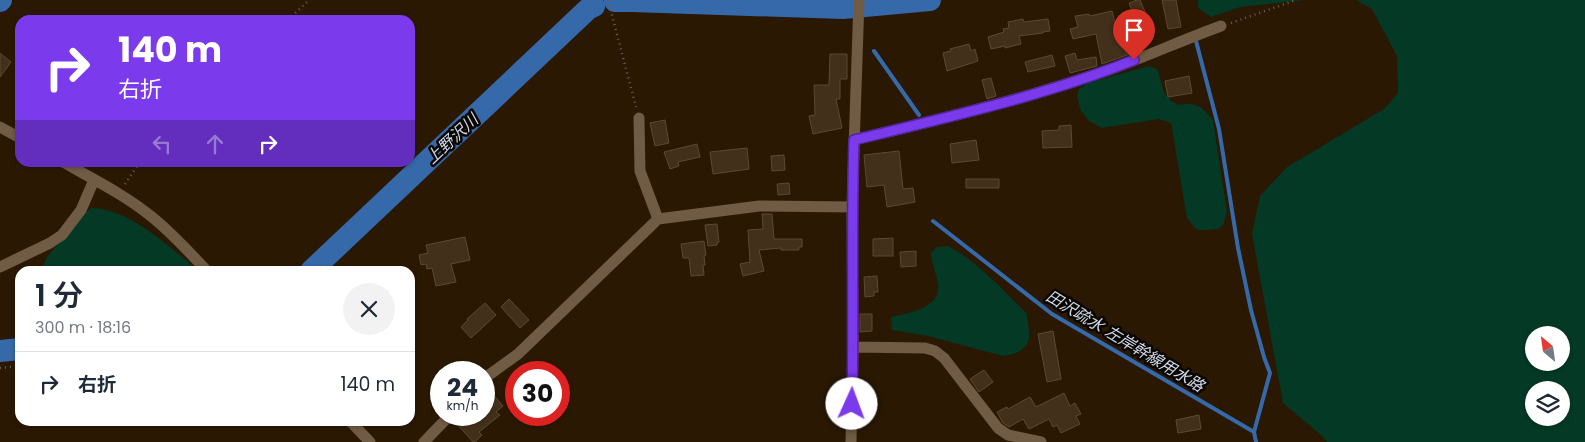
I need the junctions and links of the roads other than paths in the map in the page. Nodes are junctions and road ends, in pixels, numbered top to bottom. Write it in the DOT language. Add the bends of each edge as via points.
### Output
graph roads {
  1 [pos="859,0"];
  2 [pos="1221,26"];
  3 [pos="639,118"];
  4 [pos="0,127"];
  5 [pos="15,135"];
  6 [pos="854,140"];
  7 [pos="72,167"];
  8 [pos="94,180"];
  9 [pos="852,207"];
  10 [pos="658,219"];
  11 [pos="202,266"];
  12 [pos="0,267"];
  13 [pos="853,347"];
  14 [pos="495,371"];
  15 [pos="355,426"];
  16 [pos="439,426"];
  17 [pos="370,442"];
  18 [pos="424,442"];
  19 [pos="851,442"];
  20 [pos="1041,442"];
  1 -- 6 [label="street"];
  2 -- 6 [label="street" via="1116,68 999,105"];
  3 -- 10 [label="street" via="640,171"];
  4 -- 5 [label="street"];
  6 -- 9 [label="street"];
  7 -- 8 [label="street"];
  8 -- 11 [label="street" via="152,217"];
  8 -- 12 [label="street" via="81,210 62,235"];
  9 -- 10 [label="street" via="759,206"];
  9 -- 13 [label="street"];
  10 -- 14 [label="street" via="518,354"];
  13 -- 19 [label="street"];
  13 -- 20 [label="street" via="925,348 935,351 944,358 998,428 1008,435"];
  15 -- 17 [label="street"];
  16 -- 18 [label="street"];
}
